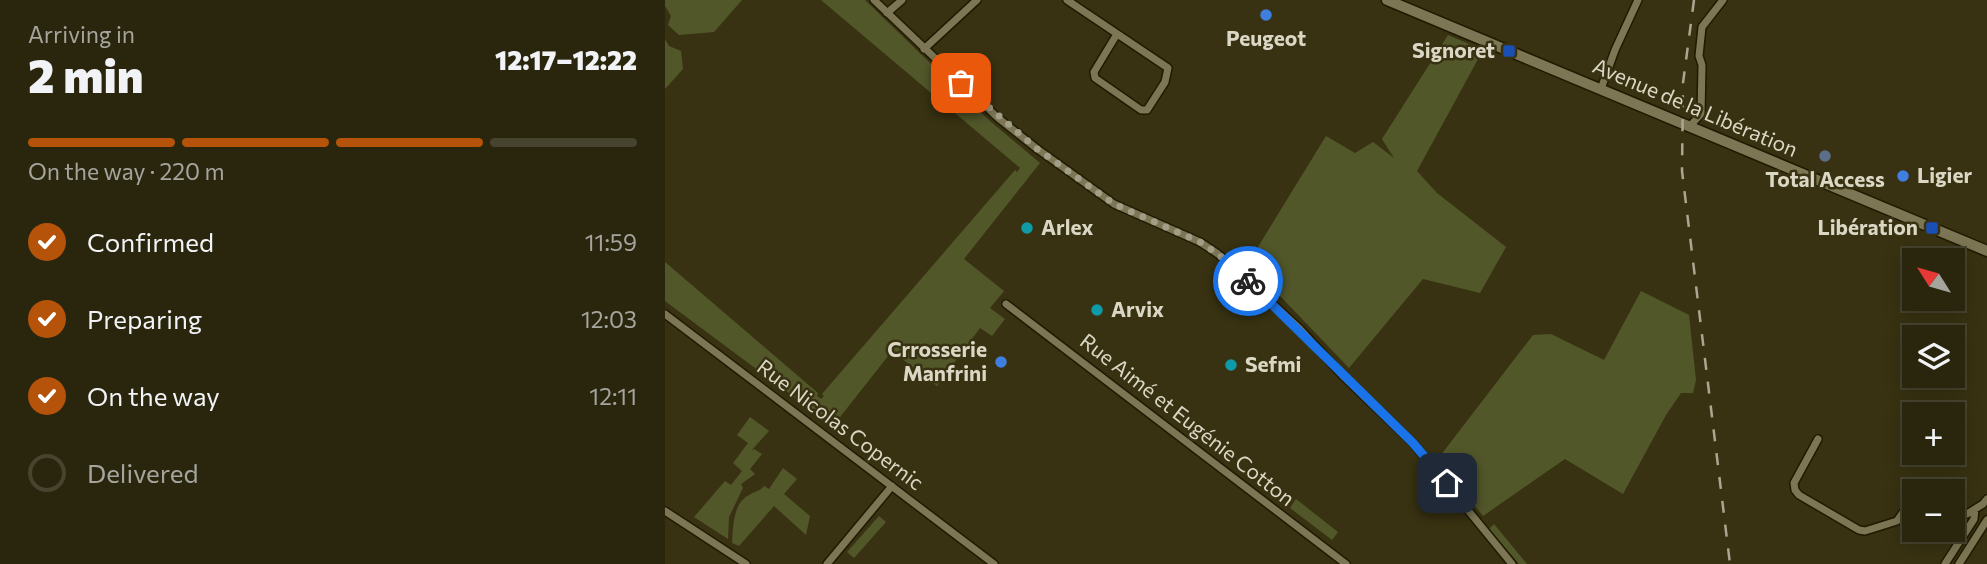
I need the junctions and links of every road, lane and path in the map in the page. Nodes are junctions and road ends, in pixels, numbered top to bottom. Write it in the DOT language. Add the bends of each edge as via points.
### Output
graph roads {
  1 [pos="874,0"];
  2 [pos="902,0"];
  3 [pos="977,0"];
  4 [pos="1067,0"];
  5 [pos="1387,0"];
  6 [pos="1638,0"];
  7 [pos="1723,0"];
  8 [pos="887,13"];
  9 [pos="1117,34"];
  10 [pos="924,49"];
  11 [pos="1601,89"];
  12 [pos="1701,114"];
  13 [pos="1690,126"];
  14 [pos="1706,132"];
  15 [pos="1987,251"];
  16 [pos="1006,304"];
  17 [pos="665,314"];
  18 [pos="1818,439"];
  19 [pos="892,486"];
  20 [pos="1987,499"];
  21 [pos="1975,509"];
  22 [pos="665,511"];
  23 [pos="1965,513"];
  24 [pos="1902,514"];
  25 [pos="1987,520"];
  26 [pos="746,564"];
  27 [pos="827,564"];
  28 [pos="994,564"];
  29 [pos="1346,564"];
  30 [pos="1513,564"];
  31 [pos="1945,564"];
  32 [pos="1959,564"];
  1 -- 8 [label="street"];
  2 -- 8 [label="street"];
  3 -- 10 [label="street"];
  4 -- 9 [label="street"];
  5 -- 11 [label="main road, Avenue de la Libération"];
  6 -- 11 [label="street"];
  7 -- 12 [label="street" via="1702,27"];
  8 -- 10 [label="street"];
  9 -- 9 [label="street" via="1168,68 1147,110 1095,78 1094,72"];
  10 -- 30 [label="street" via="997,117 1114,204 1218,254 1413,443"];
  11 -- 13 [label="main road, Avenue de la Libération"];
  12 -- 13 [label="street"];
  12 -- 14 [label="street"];
  13 -- 14 [label="main road, Avenue de la Libération"];
  14 -- 15 [label="main road, Avenue de la Libération"];
  16 -- 29 [label="street, Rue Aimé et Eugénie Cotton"];
  17 -- 19 [label="street, Rue Nicolas Copernic"];
  18 -- 24 [label="street" via="1794,483 1799,495 1859,530 1897,521"];
  19 -- 27 [label="street"];
  19 -- 28 [label="street, Rue Nicolas Copernic"];
  20 -- 21 [label="street"];
  21 -- 23 [label="street"];
  21 -- 31 [label="street" via="1974,519"];
  22 -- 26 [label="street"];
  25 -- 32 [label="street"];
}
